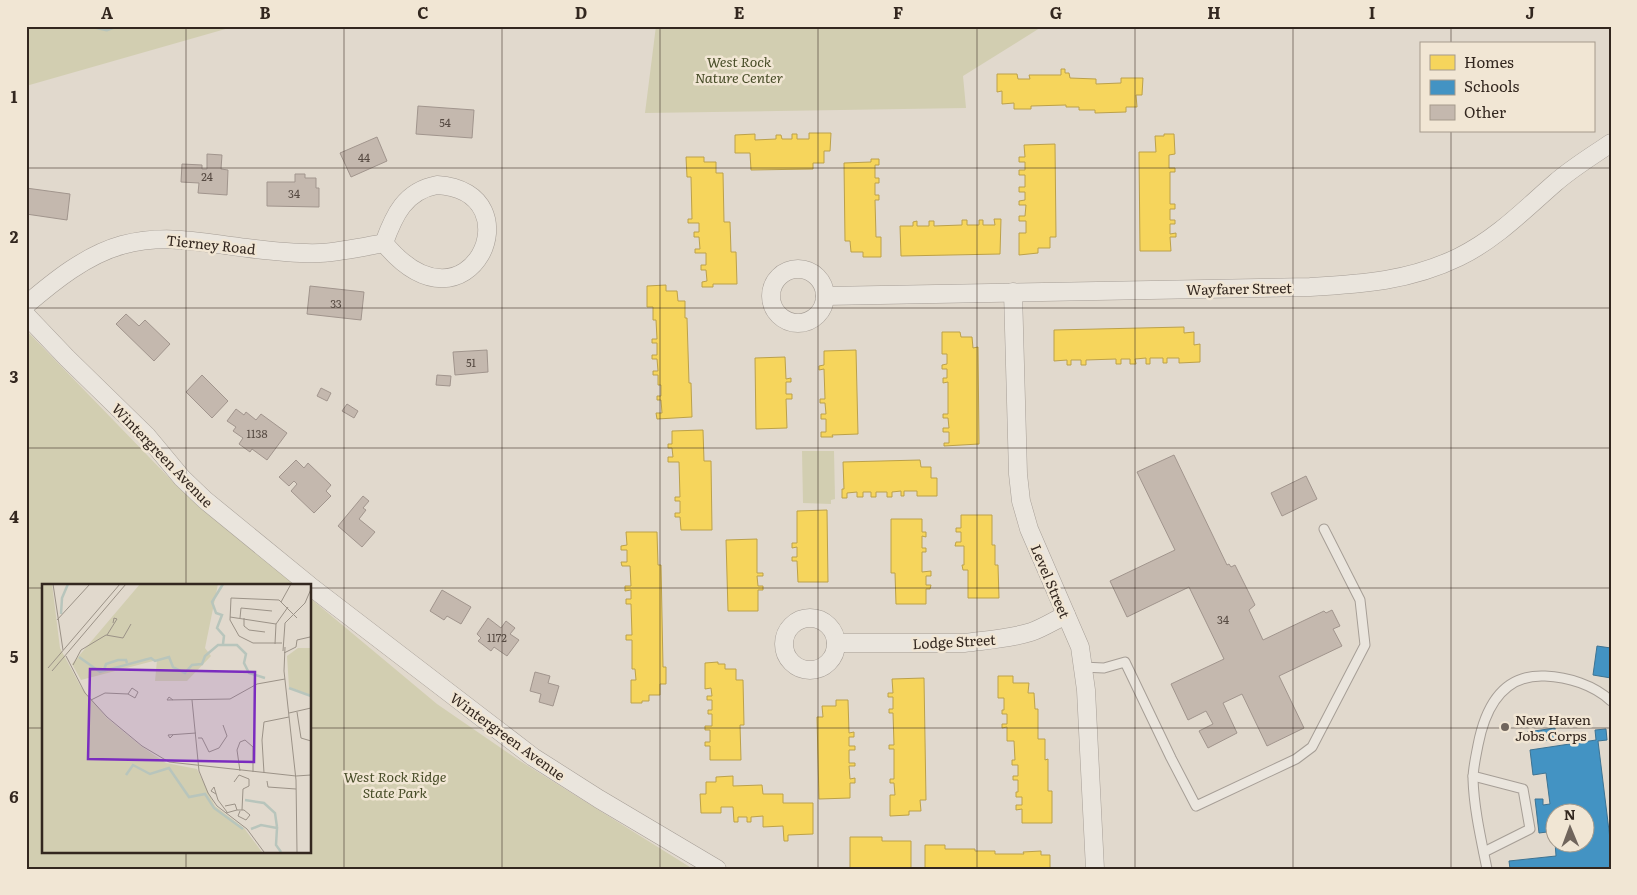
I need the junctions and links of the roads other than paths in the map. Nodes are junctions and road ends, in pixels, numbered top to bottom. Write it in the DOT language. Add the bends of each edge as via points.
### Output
graph roads {
  1 [pos="1611,143"];
  2 [pos="384,243"];
  3 [pos="1013,292"];
  4 [pos="825,296"];
  5 [pos="26,305"];
  6 [pos="26,315"];
  7 [pos="1324,529"];
  8 [pos="307,584"];
  9 [pos="311,588"];
  10 [pos="1066,615"];
  11 [pos="836,644"];
  12 [pos="1082,667"];
  13 [pos="1611,701"];
  14 [pos="1473,776"];
  15 [pos="1484,852"];
  16 [pos="717,869"];
  17 [pos="1095,869"];
  18 [pos="1488,869"];
  1 -- 3 [label="street, Wayfarer Street" via="1556,183 1490,238 1459,257 1394,280 1310,286"];
  2 -- 2 [label="street" via="396,258 414,271 430,277 450,277 467,271 478,260 487,242 487,222 481,206 466,192 437,185 408,198"];
  2 -- 5 [label="street, Tierney Road" via="320,253 248,248 177,238 122,245 86,260"];
  3 -- 4 [label="street, Wayfarer Street"];
  3 -- 10 [label="street, Level Street" via="1021,501 1029,529"];
  6 -- 8 [label="street, Wintergreen Avenue" via="147,436 182,478"];
  7 -- 12 [label="lane" via="1360,600 1365,645 1312,747 1296,759 1196,806 1125,662 1104,668"];
  9 -- 16 [label="street, Wintergreen Avenue" via="533,757"];
  10 -- 11 [label="street, Lodge Street" via="1031,632 1006,638 964,643"];
  10 -- 12 [label="street, Level Street" via="1080,647"];
  12 -- 17 [label="street, Level Street" via="1086,690"];
  13 -- 14 [label="lane" via="1594,689 1571,680 1539,676 1517,681 1506,688 1488,710 1482,725"];
  14 -- 15 [label="lane" via="1476,815"];
  14 -- 15 [label="lane" via="1523,789 1530,830"];
  15 -- 18 [label="lane"];
}
